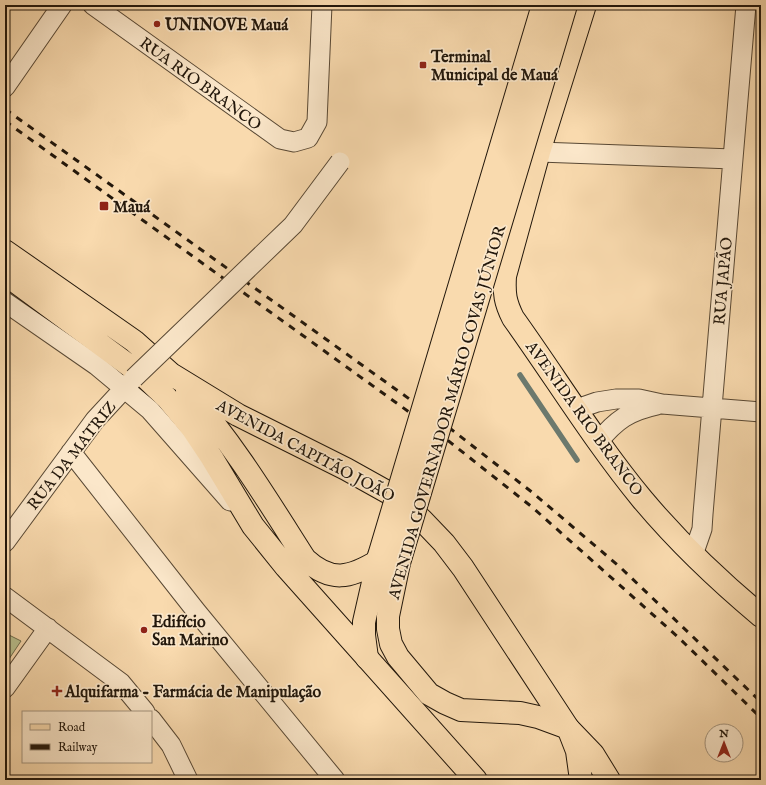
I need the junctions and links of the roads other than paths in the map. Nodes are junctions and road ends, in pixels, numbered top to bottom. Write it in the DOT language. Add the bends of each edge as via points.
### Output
graph roads {
  1 [pos="62,5"];
  2 [pos="93,5"];
  3 [pos="322,5"];
  4 [pos="543,5"];
  5 [pos="566,5"];
  6 [pos="585,5"];
  7 [pos="746,5"];
  8 [pos="5,87"];
  9 [pos="539,152"];
  10 [pos="733,160"];
  11 [pos="340,162"];
  12 [pos="5,251"];
  13 [pos="5,274"];
  14 [pos="5,302"];
  15 [pos="171,374"];
  16 [pos="129,383"];
  17 [pos="662,404"];
  18 [pos="711,408"];
  19 [pos="577,409"];
  20 [pos="761,412"];
  21 [pos="598,442"];
  22 [pos="71,452"];
  23 [pos="253,526"];
  24 [pos="5,542"];
  25 [pos="693,555"];
  26 [pos="378,558"];
  27 [pos="5,597"];
  28 [pos="761,616"];
  29 [pos="48,628"];
  30 [pos="367,658"];
  31 [pos="5,688"];
  32 [pos="144,711"];
  33 [pos="152,721"];
  34 [pos="568,728"];
  35 [pos="593,754"];
  36 [pos="188,780"];
  37 [pos="335,780"];
  38 [pos="476,780"];
  39 [pos="581,780"];
  40 [pos="600,780"];
  41 [pos="610,780"];
  1 -- 8 [label="street"];
  2 -- 3 [label="street, RUA RIO BRANCO" via="280,139 294,142 308,138 317,122"];
  4 -- 26 [label="main road, AVENIDA GOVERNADOR MÁRIO COVAS JÚNIOR, bridge"];
  5 -- 34 [label="main road, AVENIDA GOVERNADOR MÁRIO COVAS JÚNIOR, bridge" via="399,563 388,616 388,629 391,644 398,657 429,694 445,703 461,710 520,713"];
  6 -- 9 [label="main road, AVENIDA RIO BRANCO"];
  7 -- 10 [label="street, RUA JAPÃO"];
  9 -- 10 [label="street"];
  9 -- 19 [label="main road, AVENIDA RIO BRANCO" via="505,276 504,291 506,304 513,318"];
  10 -- 18 [label="street, RUA JAPÃO"];
  11 -- 16 [label="street, RUA DA MATRIZ, bridge" via="293,225"];
  12 -- 15 [label="main road, AVENIDA CAPITÃO JOÃO" via="134,342"];
  13 -- 23 [label="main road" via="123,360 167,398 192,428"];
  14 -- 16 [label="street" via="96,365"];
  15 -- 26 [label="main road" via="230,443 305,559 316,569 330,575 347,576 362,570"];
  15 -- 34 [label="main road, AVENIDA CAPITÃO JOÃO" via="238,415 398,498 444,543"];
  16 -- 22 [label="street, RUA DA MATRIZ" via="95,420"];
  16 -- 23 [label="street"];
  17 -- 18 [label="street"];
  17 -- 19 [label="street" via="640,399 616,399"];
  17 -- 21 [label="street" via="631,412 610,427"];
  18 -- 20 [label="street"];
  18 -- 25 [label="street, RUA JAPÃO" via="702,529"];
  19 -- 21 [label="main road, AVENIDA RIO BRANCO"];
  21 -- 25 [label="main road, AVENIDA RIO BRANCO" via="642,499"];
  22 -- 24 [label="street, RUA DA MATRIZ"];
  22 -- 37 [label="street" via="196,611"];
  23 -- 30 [label="main road"];
  25 -- 28 [label="main road, AVENIDA RIO BRANCO"];
  26 -- 30 [label="main road, AVENIDA GOVERNADOR MÁRIO COVAS JÚNIOR" via="364,622"];
  27 -- 29 [label="street"];
  29 -- 31 [label="street"];
  29 -- 32 [label="street" via="121,683"];
  30 -- 38 [label="main road"];
  33 -- 36 [label="street" via="171,745"];
  34 -- 35 [label="main road, AVENIDA CAPITÃO JOÃO"];
  34 -- 39 [label="main road" via="577,751"];
  35 -- 40 [label="main road"];
  35 -- 41 [label="main road, AVENIDA CAPITÃO JOÃO"];
}
